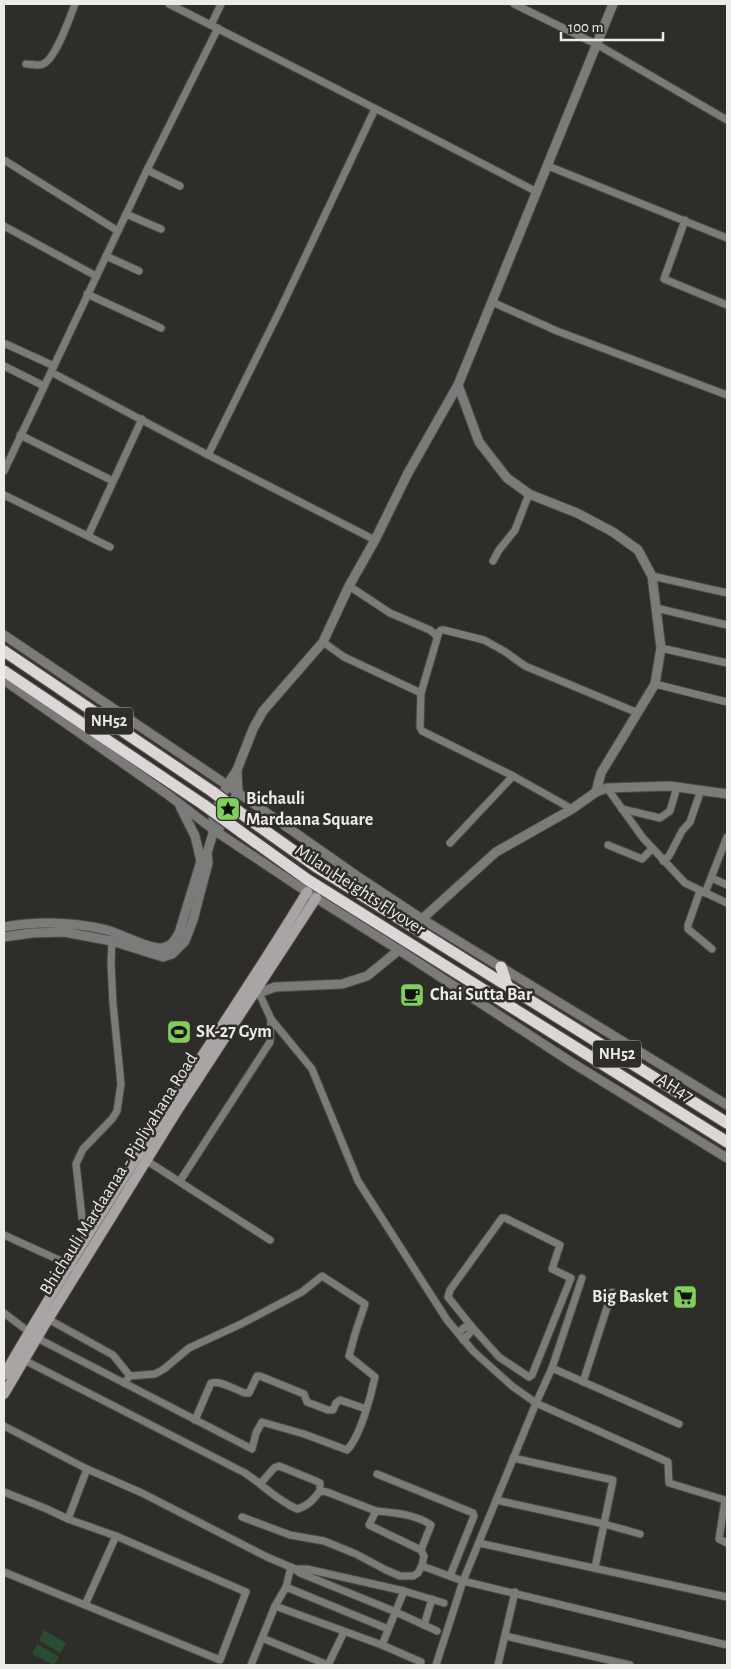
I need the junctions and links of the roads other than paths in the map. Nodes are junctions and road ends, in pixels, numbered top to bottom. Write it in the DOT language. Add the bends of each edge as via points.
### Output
graph roads {
  1 [pos="76,4"];
  2 [pos="169,4"];
  3 [pos="221,4"];
  4 [pos="514,4"];
  5 [pos="613,4"];
  6 [pos="215,27"];
  7 [pos="598,45"];
  8 [pos="26,64"];
  9 [pos="375,109"];
  10 [pos="727,120"];
  11 [pos="4,160"];
  12 [pos="548,166"];
  13 [pos="147,170"];
  14 [pos="180,186"];
  15 [pos="537,192"];
  16 [pos="126,214"];
  17 [pos="685,220"];
  18 [pos="4,226"];
  19 [pos="160,229"];
  20 [pos="118,231"];
  21 [pos="727,238"];
  22 [pos="106,256"];
  23 [pos="139,271"];
  24 [pos="96,276"];
  25 [pos="87,294"];
  26 [pos="492,302"];
  27 [pos="727,305"];
  28 [pos="161,328"];
  29 [pos="4,345"];
  30 [pos="4,366"];
  31 [pos="52,369"];
  32 [pos="458,385"];
  33 [pos="44,386"];
  34 [pos="727,395"];
  35 [pos="142,419"];
  36 [pos="20,435"];
  37 [pos="208,455"];
  38 [pos="4,470"];
  39 [pos="113,481"];
  40 [pos="529,494"];
  41 [pos="4,495"];
  42 [pos="88,536"];
  43 [pos="375,540"];
  44 [pos="110,547"];
  45 [pos="494,561"];
  46 [pos="652,576"];
  47 [pos="349,586"];
  48 [pos="727,593"];
  49 [pos="656,608"];
  50 [pos="727,625"];
  51 [pos="4,635"];
  52 [pos="437,636"];
  53 [pos="323,642"];
  54 [pos="660,648"];
  55 [pos="4,651"];
  56 [pos="727,662"];
  57 [pos="4,671"];
  58 [pos="4,680"];
  59 [pos="655,684"];
  60 [pos="421,693"];
  61 [pos="727,702"];
  62 [pos="638,714"];
  63 [pos="237,770"];
  64 [pos="513,776"];
  65 [pos="227,785"];
  66 [pos="677,787"];
  67 [pos="607,788"];
  68 [pos="701,790"];
  69 [pos="238,792"];
  70 [pos="596,792"];
  71 [pos="727,794"];
  72 [pos="178,803"];
  73 [pos="572,809"];
  74 [pos="622,809"];
  75 [pos="214,830"];
  76 [pos="727,837"];
  77 [pos="450,843"];
  78 [pos="608,845"];
  79 [pos="652,849"];
  80 [pos="207,853"];
  81 [pos="201,861"];
  82 [pos="663,861"];
  83 [pos="712,878"];
  84 [pos="727,885"];
  85 [pos="306,892"];
  86 [pos="703,892"];
  87 [pos="316,898"];
  88 [pos="727,903"];
  89 [pos="422,919"];
  90 [pos="4,927"];
  91 [pos="4,937"];
  92 [pos="112,941"];
  93 [pos="712,949"];
  94 [pos="399,950"];
  95 [pos="501,967"];
  96 [pos="507,985"];
  97 [pos="252,993"];
  98 [pos="493,996"];
  99 [pos="486,1006"];
  100 [pos="527,1017"];
  101 [pos="272,1019"];
  102 [pos="727,1105"];
  103 [pos="727,1123"];
  104 [pos="727,1142"];
  105 [pos="143,1158"];
  106 [pos="727,1158"];
  107 [pos="180,1181"];
  108 [pos="82,1218"];
  109 [pos="4,1235"];
  110 [pos="270,1240"];
  111 [pos="74,1268"];
  112 [pos="582,1278"];
  113 [pos="612,1292"];
  114 [pos="4,1312"];
  115 [pos="48,1318"];
  116 [pos="472,1327"];
  117 [pos="458,1333"];
  118 [pos="33,1335"];
  119 [pos="463,1340"];
  120 [pos="494,1352"];
  121 [pos="24,1360"];
  122 [pos="486,1363"];
  123 [pos="552,1368"];
  124 [pos="8,1373"];
  125 [pos="130,1376"];
  126 [pos="582,1382"];
  127 [pos="124,1383"];
  128 [pos="4,1394"];
  129 [pos="536,1403"];
  130 [pos="366,1409"];
  131 [pos="195,1420"];
  132 [pos="679,1424"];
  133 [pos="4,1426"];
  134 [pos="513,1458"];
  135 [pos="87,1469"];
  136 [pos="378,1474"];
  137 [pos="260,1483"];
  138 [pos="320,1491"];
  139 [pos="4,1492"];
  140 [pos="496,1500"];
  141 [pos="376,1511"];
  142 [pos="242,1517"];
  143 [pos="68,1520"];
  144 [pos="604,1524"];
  145 [pos="640,1534"];
  146 [pos="116,1536"];
  147 [pos="479,1543"];
  148 [pos="727,1543"];
  149 [pos="421,1550"];
  150 [pos="422,1566"];
  151 [pos="293,1568"];
  152 [pos="595,1568"];
  153 [pos="4,1572"];
  154 [pos="450,1576"];
  155 [pos="463,1581"];
  156 [pos="286,1586"];
  157 [pos="404,1591"];
  158 [pos="515,1592"];
  159 [pos="727,1596"];
  160 [pos="432,1600"];
  161 [pos="444,1603"];
  162 [pos="86,1605"];
  163 [pos="275,1606"];
  164 [pos="396,1612"];
  165 [pos="424,1624"];
  166 [pos="388,1629"];
  167 [pos="437,1631"];
  168 [pos="344,1632"];
  169 [pos="505,1636"];
  170 [pos="262,1638"];
  171 [pos="382,1645"];
  172 [pos="727,1645"];
  173 [pos="408,1656"];
  174 [pos="422,1662"];
  175 [pos="251,1665"];
  176 [pos="328,1665"];
  177 [pos="405,1665"];
  178 [pos="436,1665"];
  179 [pos="498,1665"];
  180 [pos="630,1665"];
  1 -- 8 [label="street" via="46,63"];
  2 -- 6 [label="street"];
  3 -- 6 [label="street"];
  4 -- 7 [label="street"];
  5 -- 7 [label="street"];
  6 -- 9 [label="street"];
  6 -- 13 [label="street"];
  7 -- 10 [label="street"];
  7 -- 12 [label="street"];
  9 -- 15 [label="street"];
  9 -- 37 [label="street"];
  11 -- 20 [label="street"];
  12 -- 15 [label="street"];
  12 -- 17 [label="street"];
  13 -- 14 [label="street"];
  13 -- 16 [label="street"];
  15 -- 26 [label="street"];
  16 -- 19 [label="street"];
  16 -- 20 [label="street"];
  17 -- 21 [label="street"];
  17 -- 27 [label="street" via="664,279"];
  18 -- 24 [label="street"];
  20 -- 22 [label="street"];
  22 -- 23 [label="street"];
  22 -- 24 [label="street"];
  24 -- 25 [label="street"];
  25 -- 28 [label="street"];
  25 -- 31 [label="street"];
  26 -- 32 [label="street"];
  26 -- 34 [label="street" via="557,331"];
  29 -- 31 [label="street"];
  30 -- 33 [label="street"];
  31 -- 33 [label="street"];
  31 -- 35 [label="street"];
  32 -- 40 [label="street" via="479,442 507,478"];
  32 -- 43 [label="street" via="408,473"];
  33 -- 36 [label="street"];
  35 -- 37 [label="street"];
  35 -- 39 [label="street"];
  36 -- 38 [label="street"];
  36 -- 39 [label="street"];
  37 -- 43 [label="street"];
  39 -- 42 [label="street"];
  40 -- 45 [label="street" via="515,530"];
  40 -- 46 [label="street" via="613,532 638,550"];
  41 -- 42 [label="street"];
  42 -- 44 [label="street"];
  43 -- 47 [label="street"];
  46 -- 48 [label="street"];
  46 -- 49 [label="street"];
  47 -- 52 [label="street" via="390,613"];
  47 -- 53 [label="street"];
  49 -- 50 [label="street"];
  49 -- 54 [label="street"];
  51 -- 65 [label="street"];
  52 -- 60 [label="street"];
  52 -- 62 [label="street" via="441,630 484,640 525,666"];
  53 -- 60 [label="street" via="344,657"];
  53 -- 63 [label="street" via="263,711"];
  54 -- 56 [label="street"];
  54 -- 59 [label="street"];
  55 -- 96 [label="highway, Milan Heights Flyover / NH52, bridge" via="316,866"];
  57 -- 98 [label="highway, Milan Heights Flyover / NH52, bridge" via="204,805 308,880"];
  58 -- 72 [label="street"];
  59 -- 61 [label="street"];
  59 -- 62 [label="street"];
  60 -- 64 [label="street" via="422,731"];
  62 -- 70 [label="street" via="602,773"];
  63 -- 65 [label="street"];
  63 -- 69 [label="street"];
  64 -- 73 [label="street"];
  64 -- 77 [label="street"];
  65 -- 69 [label="street"];
  65 -- 75 [label="street" via="213,817"];
  66 -- 67 [label="street"];
  66 -- 68 [label="street"];
  66 -- 74 [label="street" via="670,811 660,818"];
  67 -- 70 [label="street"];
  67 -- 74 [label="street"];
  68 -- 71 [label="street"];
  68 -- 82 [label="street" via="690,822"];
  69 -- 75 [label="street" via="221,826"];
  69 -- 89 [label="street"];
  70 -- 73 [label="street"];
  72 -- 75 [label="street"];
  72 -- 81 [label="street" via="194,836"];
  73 -- 89 [label="street" via="496,852"];
  74 -- 79 [label="street"];
  75 -- 80 [label="street"];
  75 -- 85 [label="street"];
  76 -- 83 [label="street"];
  78 -- 79 [label="street" via="642,859"];
  79 -- 82 [label="street"];
  80 -- 81 [label="street"];
  80 -- 92 [label="street" via="208,863 193,920 185,941 172,954 157,956"];
  81 -- 90 [label="street" via="179,934 174,943 163,948 107,930 58,923"];
  82 -- 86 [label="street" via="685,883"];
  83 -- 84 [label="street"];
  83 -- 86 [label="street"];
  85 -- 87 [label="street"];
  85 -- 97 [label="main road, Bhichauli Mardaanaa - Pipliyahana Road"];
  86 -- 88 [label="street"];
  86 -- 93 [label="street" via="688,929"];
  87 -- 94 [label="street"];
  87 -- 97 [label="main road, Bhichauli Mardaanaa - Pipliyahana Road"];
  89 -- 95 [label="street"];
  91 -- 92 [label="street" via="64,932"];
  92 -- 108 [label="street" via="112,996 121,1084 112,1119 83,1149 76,1164"];
  94 -- 97 [label="street" via="367,976 342,984 276,987"];
  94 -- 99 [label="street"];
  95 -- 96 [label="highway"];
  95 -- 102 [label="street"];
  96 -- 103 [label="highway, NH52"];
  97 -- 101 [label="street"];
  97 -- 105 [label="main road, Bhichauli Mardaanaa - Pipliyahana Road"];
  98 -- 99 [label="highway"];
  98 -- 100 [label="highway, Milan Heights Flyover / NH52"];
  99 -- 106 [label="street"];
  100 -- 104 [label="highway, AH47 / NH52"];
  101 -- 107 [label="street" via="270,1042"];
  101 -- 117 [label="street" via="312,1069 358,1181"];
  105 -- 107 [label="street"];
  105 -- 111 [label="main road, Bhichauli Mardaanaa - Pipliyahana Road"];
  107 -- 110 [label="street"];
  109 -- 111 [label="street"];
  111 -- 115 [label="main road, Bhichauli Mardaanaa - Pipliyahana Road"];
  111 -- 118 [label="main road, Bhichauli Mardaanaa - Pipliyahana Road"];
  112 -- 123 [label="street"];
  113 -- 126 [label="street"];
  114 -- 118 [label="street"];
  115 -- 118 [label="main road, Bhichauli Mardaanaa - Pipliyahana Road"];
  115 -- 125 [label="street" via="113,1355"];
  116 -- 117 [label="street" via="465,1327"];
  116 -- 119 [label="street"];
  116 -- 120 [label="street"];
  116 -- 120 [label="street" via="449,1300 448,1294 502,1218 560,1245 552,1269 571,1279 532,1375 527,1377"];
  117 -- 119 [label="street"];
  118 -- 121 [label="main road, Bhichauli Mardaanaa - Pipliyahana Road"];
  118 -- 124 [label="main road, Bhichauli Mardaanaa - Pipliyahana Road"];
  118 -- 127 [label="street"];
  119 -- 122 [label="street"];
  120 -- 122 [label="street"];
  121 -- 124 [label="main road, Bhichauli Mardaanaa - Pipliyahana Road"];
  121 -- 137 [label="street"];
  122 -- 129 [label="street"];
  123 -- 126 [label="street"];
  123 -- 129 [label="street"];
  124 -- 128 [label="main road, Bhichauli Mardaanaa - Pipliyahana Road"];
  125 -- 127 [label="street"];
  125 -- 130 [label="street" via="156,1374 189,1348 302,1292 322,1276 365,1304 349,1356 375,1378"];
  126 -- 132 [label="street"];
  127 -- 131 [label="street"];
  129 -- 134 [label="street"];
  129 -- 148 [label="street" via="668,1462 669,1482 725,1500 719,1540"];
  130 -- 131 [label="street" via="340,1400 332,1410 328,1410 307,1402 304,1394 257,1376 249,1393 245,1394 219,1383 210,1383"];
  130 -- 131 [label="street" via="356,1438 347,1450 262,1422 252,1449"];
  133 -- 135 [label="street"];
  134 -- 140 [label="street"];
  134 -- 144 [label="street" via="614,1480"];
  135 -- 143 [label="street"];
  135 -- 151 [label="street"];
  136 -- 154 [label="street" via="473,1513"];
  137 -- 138 [label="street" via="282,1502 297,1509 309,1504"];
  137 -- 138 [label="street" via="279,1466 316,1480 320,1483"];
  138 -- 141 [label="street"];
  139 -- 143 [label="street"];
  140 -- 144 [label="street"];
  140 -- 147 [label="street"];
  141 -- 149 [label="street" via="369,1525"];
  141 -- 149 [label="street" via="422,1520 431,1526"];
  142 -- 150 [label="street" via="290,1535 324,1541 400,1576 412,1576"];
  143 -- 146 [label="street"];
  144 -- 145 [label="street"];
  144 -- 152 [label="street"];
  146 -- 162 [label="street"];
  146 -- 162 [label="street" via="246,1592 220,1660"];
  147 -- 152 [label="street"];
  147 -- 155 [label="street"];
  149 -- 150 [label="street" via="424,1556"];
  150 -- 154 [label="street"];
  151 -- 156 [label="street"];
  151 -- 157 [label="street"];
  151 -- 164 [label="street"];
  152 -- 159 [label="street"];
  153 -- 162 [label="street"];
  154 -- 155 [label="street"];
  155 -- 158 [label="street"];
  155 -- 178 [label="street"];
  156 -- 163 [label="street"];
  156 -- 166 [label="street"];
  157 -- 160 [label="street"];
  157 -- 164 [label="street"];
  158 -- 169 [label="street"];
  158 -- 172 [label="street"];
  160 -- 161 [label="street"];
  160 -- 165 [label="street"];
  163 -- 168 [label="street"];
  163 -- 170 [label="street"];
  164 -- 165 [label="street"];
  164 -- 166 [label="street"];
  165 -- 167 [label="street"];
  166 -- 171 [label="street"];
  168 -- 171 [label="street"];
  168 -- 176 [label="street"];
  169 -- 179 [label="street"];
  169 -- 180 [label="street"];
  170 -- 175 [label="street"];
  170 -- 176 [label="street"];
  171 -- 173 [label="street"];
  173 -- 174 [label="street"];
  173 -- 177 [label="street"];
}
